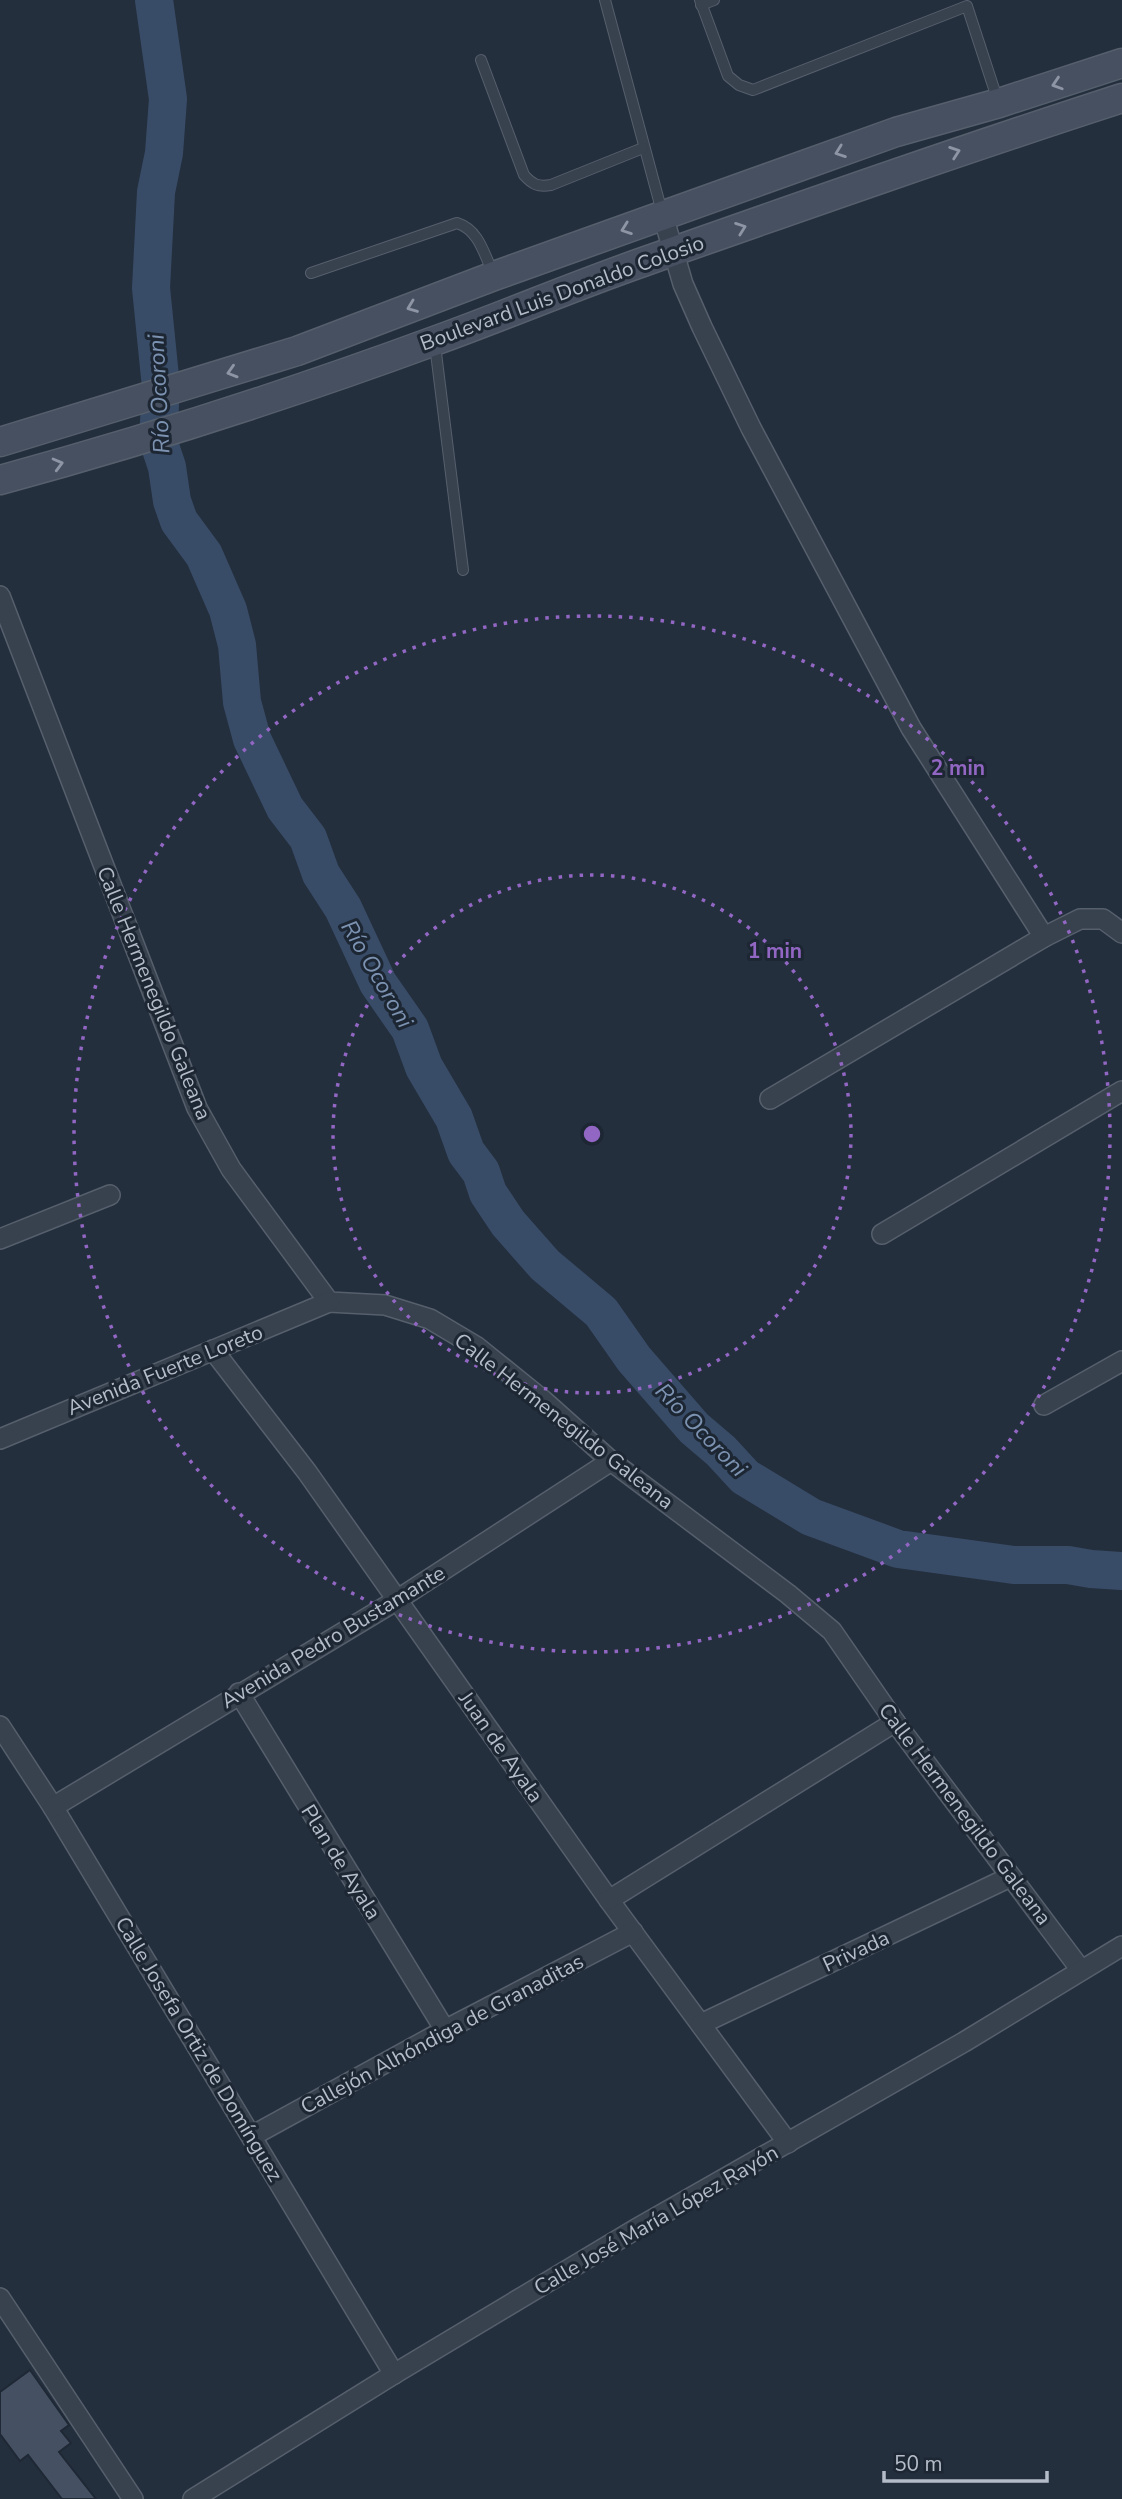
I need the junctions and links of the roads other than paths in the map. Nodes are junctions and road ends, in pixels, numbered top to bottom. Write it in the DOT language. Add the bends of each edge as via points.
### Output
graph roads {
  1 [pos="605,0"];
  2 [pos="714,0"];
  3 [pos="701,3"];
  4 [pos="966,3"];
  5 [pos="481,60"];
  6 [pos="1122,63"];
  7 [pos="1122,98"];
  8 [pos="999,103"];
  9 [pos="643,148"];
  10 [pos="663,216"];
  11 [pos="674,252"];
  12 [pos="311,273"];
  13 [pos="494,276"];
  14 [pos="435,341"];
  15 [pos="0,442"];
  16 [pos="0,480"];
  17 [pos="463,570"];
  18 [pos="0,596"];
  19 [pos="1122,933"];
  20 [pos="1044,937"];
  21 [pos="1122,1091"];
  22 [pos="770,1099"];
  23 [pos="110,1195"];
  24 [pos="882,1234"];
  25 [pos="0,1240"];
  26 [pos="329,1303"];
  27 [pos="213,1350"];
  28 [pos="1122,1361"];
  29 [pos="1044,1405"];
  30 [pos="0,1439"];
  31 [pos="611,1461"];
  32 [pos="397,1600"];
  33 [pos="239,1693"];
  34 [pos="895,1722"];
  35 [pos="0,1726"];
  36 [pos="52,1807"];
  37 [pos="1010,1877"];
  38 [pos="609,1900"];
  39 [pos="633,1932"];
  40 [pos="1122,1946"];
  41 [pos="1081,1970"];
  42 [pos="701,2024"];
  43 [pos="445,2030"];
  44 [pos="252,2136"];
  45 [pos="788,2143"];
  46 [pos="0,2298"];
  47 [pos="394,2374"];
  48 [pos="134,2499"];
  49 [pos="193,2499"];
  1 -- 9 [label="lane"];
  2 -- 3 [label="lane"];
  3 -- 4 [label="lane" via="728,76 753,90"];
  4 -- 8 [label="lane"];
  5 -- 9 [label="lane" via="531,183 551,185"];
  6 -- 8 [label="main road, Boulevard Luis Donaldo Colosio, one-way"];
  11 -- 7 [label="main road, Boulevard Luis Donaldo Colosio, one-way" via="958,150"];
  8 -- 10 [label="main road, Boulevard Luis Donaldo Colosio, one-way" via="896,132"];
  9 -- 10 [label="lane"];
  10 -- 11 [label="street"];
  10 -- 13 [label="main road, Boulevard Luis Donaldo Colosio, one-way"];
  11 -- 14 [label="main road, Boulevard Luis Donaldo Colosio"];
  11 -- 20 [label="street" via="697,316 729,383 904,716"];
  12 -- 13 [label="lane" via="457,223 475,234"];
  13 -- 15 [label="main road, Boulevard Luis Donaldo Colosio, one-way" via="297,351"];
  16 -- 14 [label="main road, Boulevard Luis Donaldo Colosio, one-way" via="116,449"];
  14 -- 17 [label="lane"];
  18 -- 26 [label="street, Calle Hermenegildo Galeana" via="197,1108 231,1169"];
  19 -- 20 [label="street" via="1103,919 1080,919"];
  20 -- 22 [label="street"];
  21 -- 24 [label="street"];
  23 -- 25 [label="street"];
  26 -- 27 [label="street, Avenida Fuerte Loreto"];
  26 -- 31 [label="street, Calle Hermenegildo Galeana" via="385,1305 430,1319 477,1347"];
  27 -- 30 [label="street, Avenida Fuerte Loreto"];
  27 -- 32 [label="street, Juan de Ayala"];
  28 -- 29 [label="street"];
  31 -- 32 [label="street, Avenida Pedro Bustamante"];
  31 -- 34 [label="street, Calle Hermenegildo Galeana" via="832,1631"];
  32 -- 33 [label="street, Avenida Pedro Bustamante"];
  32 -- 38 [label="street, Juan de Ayala"];
  33 -- 36 [label="street, Avenida Pedro Bustamante"];
  33 -- 43 [label="street, Plan de Ayala"];
  34 -- 37 [label="street, Calle Hermenegildo Galeana"];
  34 -- 38 [label="street"];
  35 -- 36 [label="street, Calle Josefa Ortiz de Domínguez"];
  36 -- 44 [label="street, Calle Josefa Ortiz de Domínguez"];
  37 -- 41 [label="street, Calle Hermenegildo Galeana"];
  37 -- 42 [label="street, Privada"];
  38 -- 39 [label="street, Juan de Ayala"];
  39 -- 42 [label="street, Juan de Ayala"];
  39 -- 43 [label="street, Callejón Alhóndiga de Granaditas"];
  40 -- 41 [label="street, Calle José María López Rayón"];
  41 -- 45 [label="street, Calle José María López Rayón"];
  42 -- 45 [label="street, Juan de Ayala"];
  43 -- 44 [label="street, Callejón Alhóndiga de Granaditas"];
  44 -- 47 [label="street, Calle Josefa Ortiz de Domínguez"];
  45 -- 47 [label="street, Calle José María López Rayón"];
  46 -- 48 [label="street"];
  47 -- 49 [label="street, Calle José María López Rayón"];
}
